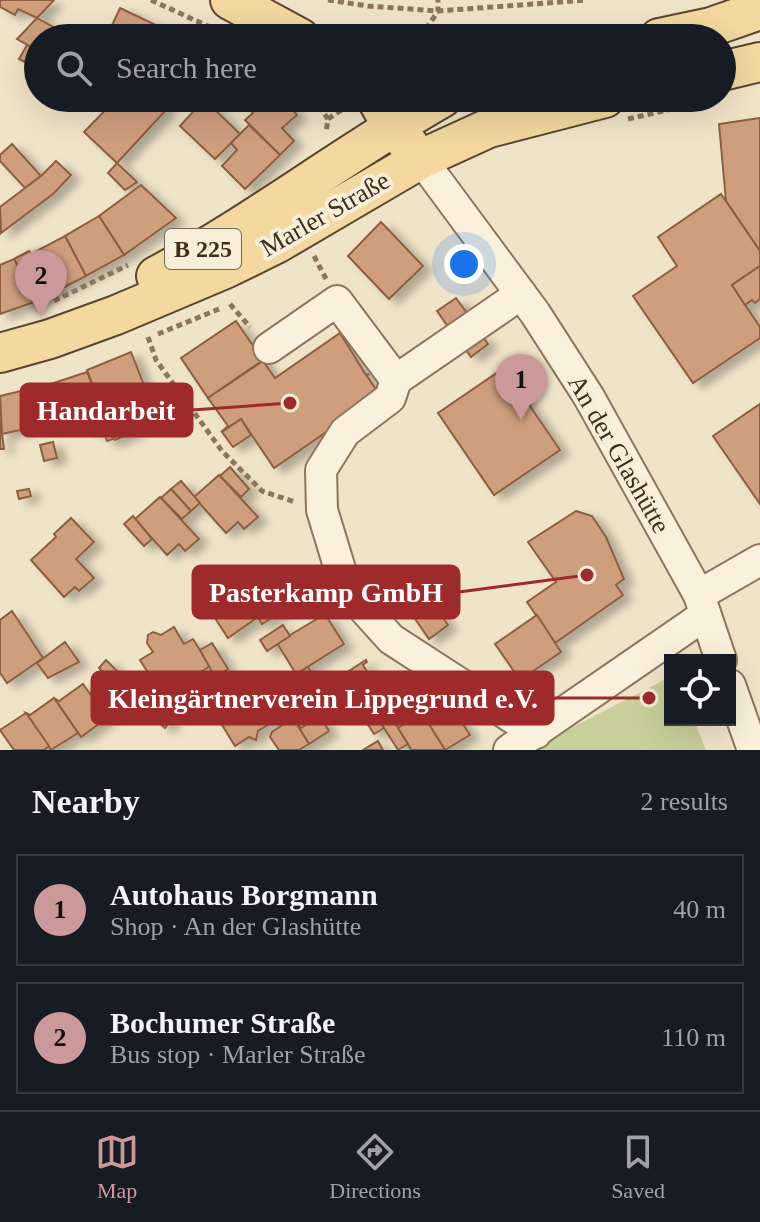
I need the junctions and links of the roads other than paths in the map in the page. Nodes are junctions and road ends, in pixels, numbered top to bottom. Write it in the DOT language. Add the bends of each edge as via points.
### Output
graph roads {
  1 [pos="760,10"];
  2 [pos="222,15"];
  3 [pos="253,24"];
  4 [pos="720,24"];
  5 [pos="760,36"];
  6 [pos="736,44"];
  7 [pos="760,62"];
  8 [pos="736,68"];
  9 [pos="384,112"];
  10 [pos="528,112"];
  11 [pos="421,159"];
  12 [pos="521,294"];
  13 [pos="269,348"];
  14 [pos="2,352"];
  15 [pos="396,380"];
  16 [pos="760,560"];
  17 [pos="702,605"];
  18 [pos="719,654"];
  19 [pos="736,702"];
  20 [pos="536,733"];
  21 [pos="509,750"];
  22 [pos="753,750"];
  1 -- 4 [label="main road"];
  2 -- 3 [label="main road"];
  5 -- 6 [label="main road"];
  7 -- 8 [label="main road"];
  9 -- 11 [label="main road"];
  9 -- 14 [label="main road, Marler Straße / B 225" via="178,264 68,324"];
  10 -- 11 [label="main road, Marler Straße"];
  11 -- 12 [label="street, An der Glashütte"];
  11 -- 14 [label="main road, Marler Straße / B 225" via="225,269 116,315"];
  12 -- 15 [label="street"];
  12 -- 17 [label="street, An der Glashütte" via="589,397"];
  13 -- 15 [label="street" via="337,301"];
  15 -- 20 [label="street" via="390,398 345,432 321,470 322,510 346,589 391,639"];
  16 -- 17 [label="street"];
  17 -- 18 [label="street, An der Glashütte"];
  17 -- 20 [label="street"];
  19 -- 22 [label="street"];
  20 -- 21 [label="street"];
}
